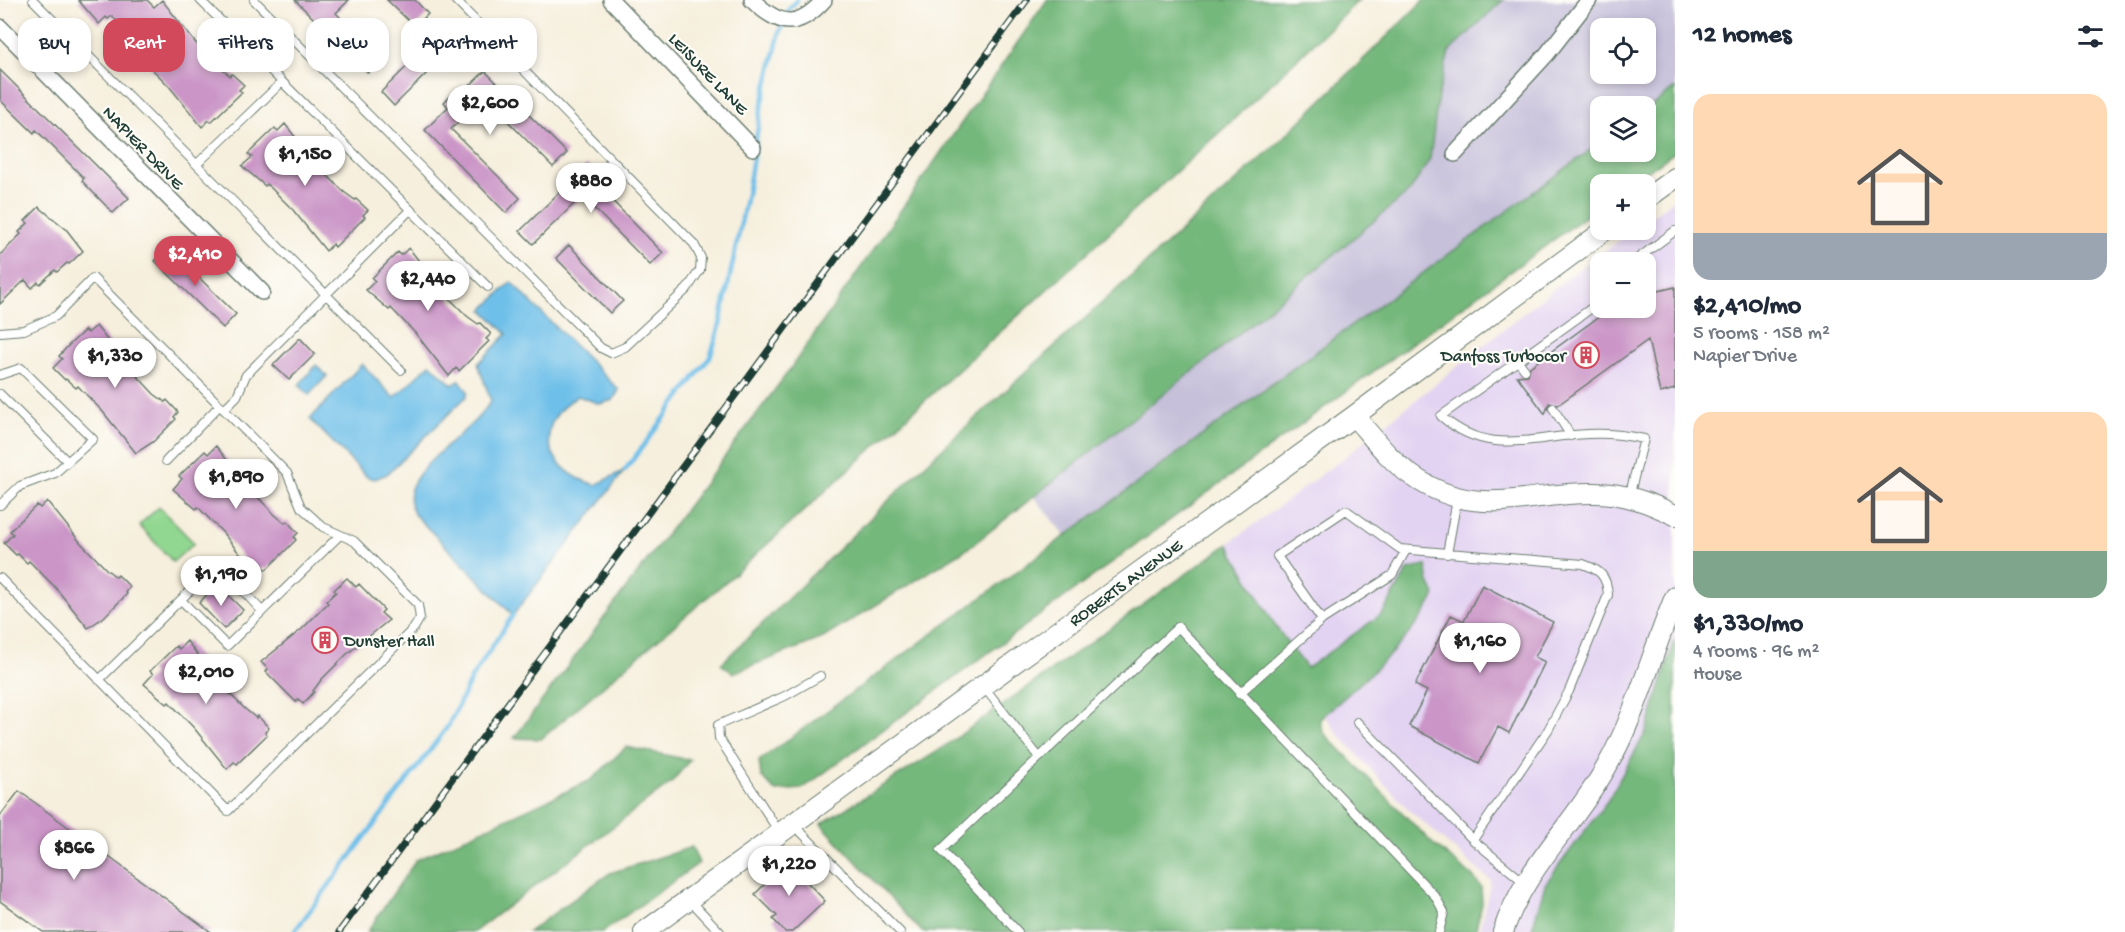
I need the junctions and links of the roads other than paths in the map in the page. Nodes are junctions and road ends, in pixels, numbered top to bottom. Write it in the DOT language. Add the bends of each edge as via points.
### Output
graph roads {
  1 [pos="33,0"];
  2 [pos="200,0"];
  3 [pos="254,0"];
  4 [pos="455,0"];
  5 [pos="611,0"];
  6 [pos="752,0"];
  7 [pos="824,0"];
  8 [pos="1589,0"];
  9 [pos="0,27"];
  10 [pos="282,82"];
  11 [pos="753,148"];
  12 [pos="1455,154"];
  13 [pos="197,164"];
  14 [pos="1675,178"];
  15 [pos="1656,192"];
  16 [pos="410,210"];
  17 [pos="1675,231"];
  18 [pos="1592,240"];
  19 [pos="1647,252"];
  20 [pos="488,287"];
  21 [pos="262,292"];
  22 [pos="327,294"];
  23 [pos="1590,309"];
  24 [pos="0,332"];
  25 [pos="1518,361"];
  26 [pos="401,370"];
  27 [pos="1525,370"];
  28 [pos="0,375"];
  29 [pos="0,394"];
  30 [pos="222,407"];
  31 [pos="1553,408"];
  32 [pos="1354,416"];
  33 [pos="1571,436"];
  34 [pos="166,461"];
  35 [pos="68,462"];
  36 [pos="1457,497"];
  37 [pos="1629,497"];
  38 [pos="0,505"];
  39 [pos="1675,515"];
  40 [pos="340,535"];
  41 [pos="1406,550"];
  42 [pos="1447,554"];
  43 [pos="0,578"];
  44 [pos="1675,597"];
  45 [pos="181,600"];
  46 [pos="262,611"];
  47 [pos="1322,620"];
  48 [pos="820,676"];
  49 [pos="99,680"];
  50 [pos="983,686"];
  51 [pos="1239,694"];
  52 [pos="1357,722"];
  53 [pos="1038,756"];
  54 [pos="786,828"];
  55 [pos="1473,840"];
  56 [pos="1525,884"];
  57 [pos="689,898"];
  58 [pos="644,932"];
  59 [pos="720,932"];
  60 [pos="900,932"];
  61 [pos="1018,932"];
  62 [pos="1439,932"];
  63 [pos="1503,932"];
  1 -- 13 [label="lane"];
  2 -- 10 [label="lane"];
  3 -- 4 [label="lane" via="601,348 611,352 626,347 687,289 700,270 701,258 694,243"];
  5 -- 11 [label="street, LEISURE LANE"];
  6 -- 7 [label="street" via="766,13 790,20 808,16"];
  8 -- 12 [label="street" via="1547,54"];
  9 -- 21 [label="street, NAPIER DRIVE"];
  10 -- 13 [label="lane"];
  10 -- 16 [label="lane"];
  13 -- 22 [label="lane"];
  14 -- 15 [label="street"];
  16 -- 20 [label="lane"];
  16 -- 22 [label="lane"];
  17 -- 19 [label="lane"];
  18 -- 32 [label="street, ROBERTS AVENUE"];
  22 -- 26 [label="lane"];
  22 -- 30 [label="lane" via="246,375 237,396"];
  23 -- 25 [label="lane"];
  24 -- 30 [label="lane" via="24,330 48,320 93,278"];
  25 -- 27 [label="lane"];
  25 -- 33 [label="lane" via="1441,416 1464,433 1504,443"];
  28 -- 35 [label="lane" via="21,368 93,439"];
  29 -- 35 [label="lane"];
  30 -- 34 [label="lane"];
  30 -- 40 [label="lane" via="287,473 301,507 323,527"];
  31 -- 33 [label="lane"];
  32 -- 36 [label="street" via="1411,476"];
  32 -- 50 [label="street, ROBERTS AVENUE"];
  33 -- 37 [label="lane" via="1621,435 1644,439"];
  35 -- 38 [label="lane" via="55,473 20,486"];
  36 -- 37 [label="street" via="1493,503 1596,493"];
  36 -- 42 [label="lane"];
  37 -- 39 [label="street"];
  40 -- 46 [label="lane"];
  40 -- 49 [label="lane" via="354,541 418,605 420,618 228,812"];
  41 -- 42 [label="lane"];
  41 -- 47 [label="lane" via="1392,575"];
  41 -- 47 [label="lane" via="1346,510 1277,556"];
  42 -- 55 [label="lane" via="1583,564 1598,569 1608,595 1569,691 1548,730"];
  43 -- 49 [label="lane"];
  44 -- 56 [label="street" via="1608,766"];
  45 -- 46 [label="lane" via="206,575 220,573"];
  45 -- 46 [label="lane" via="227,646"];
  45 -- 49 [label="lane"];
  47 -- 51 [label="lane"];
  48 -- 54 [label="lane" via="718,725 720,738"];
  50 -- 53 [label="lane"];
  50 -- 54 [label="street, ROBERTS AVENUE"];
  51 -- 53 [label="lane" via="1178,627"];
  51 -- 62 [label="lane" via="1435,896 1444,912"];
  52 -- 55 [label="lane"];
  53 -- 61 [label="lane" via="941,850"];
  54 -- 57 [label="street, ROBERTS AVENUE"];
  54 -- 60 [label="lane"];
  55 -- 56 [label="lane"];
  56 -- 63 [label="street"];
  57 -- 58 [label="street, ROBERTS AVENUE"];
  57 -- 59 [label="lane"];
}
